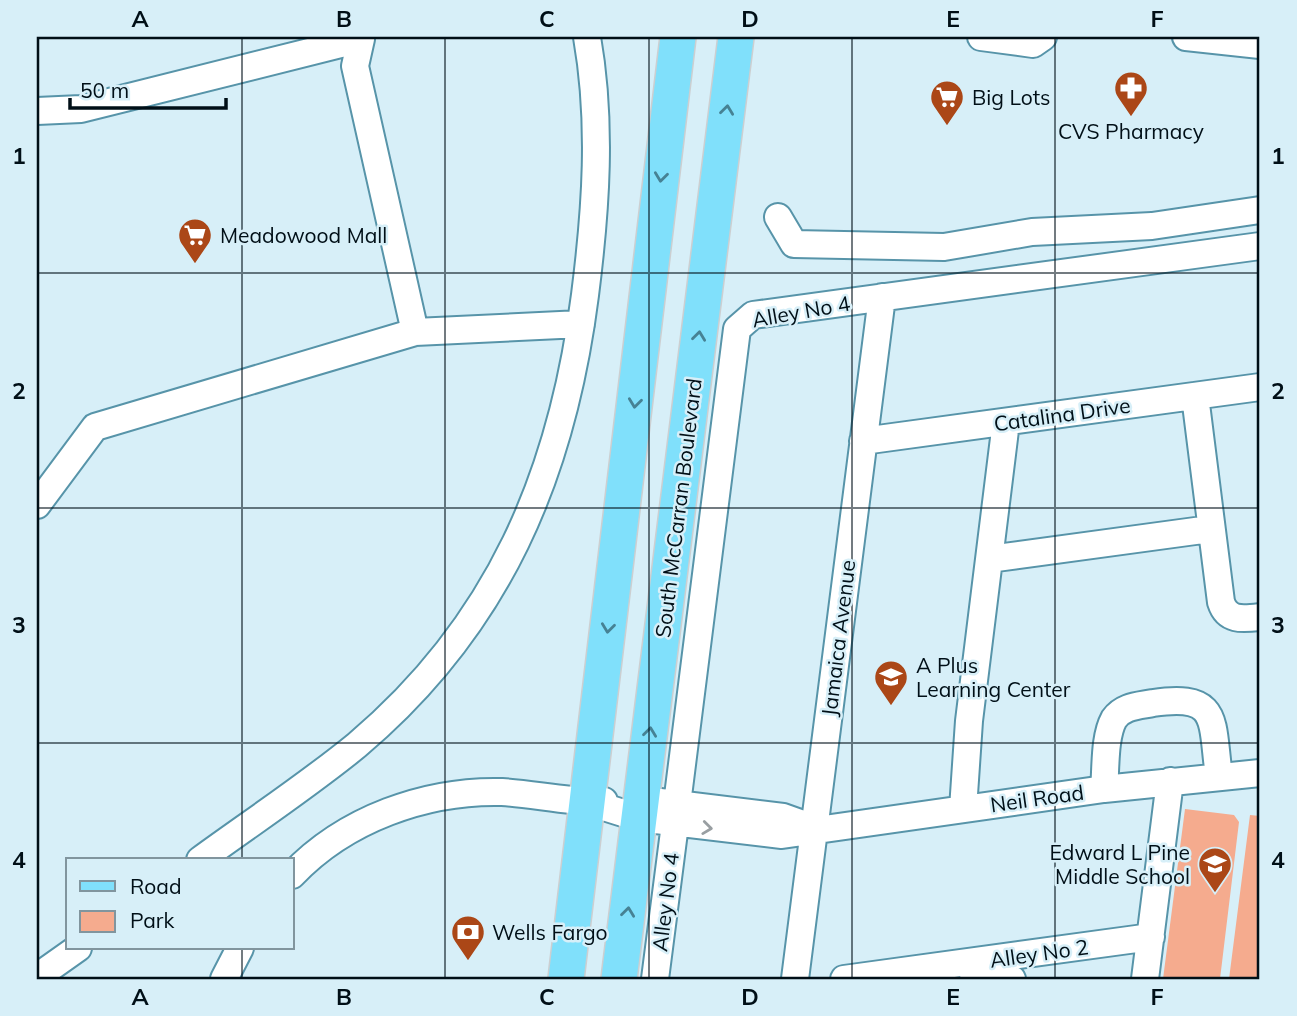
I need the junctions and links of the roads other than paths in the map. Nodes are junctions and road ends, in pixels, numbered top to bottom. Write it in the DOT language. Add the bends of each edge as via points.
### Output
graph roads {
  1 [pos="587,37"];
  2 [pos="678,37"];
  3 [pos="736,37"];
  4 [pos="981,37"];
  5 [pos="1043,37"];
  6 [pos="1186,37"];
  7 [pos="365,38"];
  8 [pos="1260,46"];
  9 [pos="37,111"];
  10 [pos="1260,210"];
  11 [pos="778,217"];
  12 [pos="1260,246"];
  13 [pos="881,297"];
  14 [pos="581,324"];
  15 [pos="415,332"];
  16 [pos="1260,387"];
  17 [pos="1195,396"];
  18 [pos="1006,422"];
  19 [pos="863,441"];
  20 [pos="37,505"];
  21 [pos="1210,529"];
  22 [pos="989,559"];
  23 [pos="1260,617"];
  24 [pos="1260,773"];
  25 [pos="1219,776"];
  26 [pos="1170,781"];
  27 [pos="1104,789"];
  28 [pos="588,802"];
  29 [pos="640,809"];
  30 [pos="963,809"];
  31 [pos="676,814"];
  32 [pos="814,828"];
  33 [pos="203,858"];
  34 [pos="294,873"];
  35 [pos="1150,937"];
  36 [pos="74,950"];
  37 [pos="239,950"];
  38 [pos="926,968"];
  39 [pos="38,970"];
  40 [pos="223,979"];
  41 [pos="566,979"];
  42 [pos="619,979"];
  43 [pos="655,979"];
  44 [pos="795,979"];
  45 [pos="844,979"];
  46 [pos="1012,979"];
  47 [pos="1145,979"];
  1 -- 14 [label="street" via="596,170"];
  2 -- 28 [label="main road, one-way"];
  29 -- 3 [label="main road, South McCarran Boulevard, one-way"];
  4 -- 5 [label="street" via="1032,44"];
  6 -- 8 [label="street"];
  7 -- 9 [label="street" via="69,112"];
  7 -- 15 [label="street" via="355,66"];
  10 -- 11 [label="street" via="1152,226 1032,232 944,247 794,244"];
  12 -- 13 [label="street, Alley No 4"];
  13 -- 19 [label="street, Jamaica Avenue"];
  13 -- 31 [label="street, Alley No 4" via="753,315 737,329"];
  14 -- 15 [label="street"];
  14 -- 33 [label="street" via="566,408 550,464 505,564 472,617 415,688 358,744"];
  15 -- 20 [label="street" via="95,427"];
  16 -- 17 [label="street, Catalina Drive"];
  17 -- 18 [label="street, Catalina Drive"];
  17 -- 21 [label="street"];
  18 -- 19 [label="street, Catalina Drive"];
  18 -- 22 [label="street"];
  19 -- 32 [label="street, Jamaica Avenue"];
  21 -- 22 [label="street"];
  21 -- 23 [label="street" via="1224,611 1243,619"];
  22 -- 30 [label="street"];
  24 -- 25 [label="street, Neil Road"];
  25 -- 26 [label="street, Neil Road"];
  25 -- 27 [label="street" via="1210,718 1204,707 1180,699 1129,707 1119,713 1111,730"];
  26 -- 27 [label="street, Neil Road"];
  26 -- 35 [label="street"];
  27 -- 30 [label="street, Neil Road"];
  28 -- 29 [label="street, Neil Road"];
  28 -- 34 [label="street, Neil Road" via="502,792 427,799 367,821"];
  28 -- 41 [label="main road"];
  29 -- 31 [label="street, Neil Road"];
  42 -- 29 [label="main road, South McCarran Boulevard, one-way"];
  30 -- 32 [label="street, Neil Road"];
  31 -- 32 [label="street, Neil Road" via="768,835"];
  31 -- 43 [label="street, Alley No 4"];
  32 -- 44 [label="street, Jamaica Avenue"];
  35 -- 38 [label="street, Alley No 2"];
  35 -- 47 [label="street"];
  36 -- 39 [label="street"];
  37 -- 40 [label="street"];
  38 -- 45 [label="street, Alley No 2"];
  38 -- 46 [label="street" via="965,968"];
}
